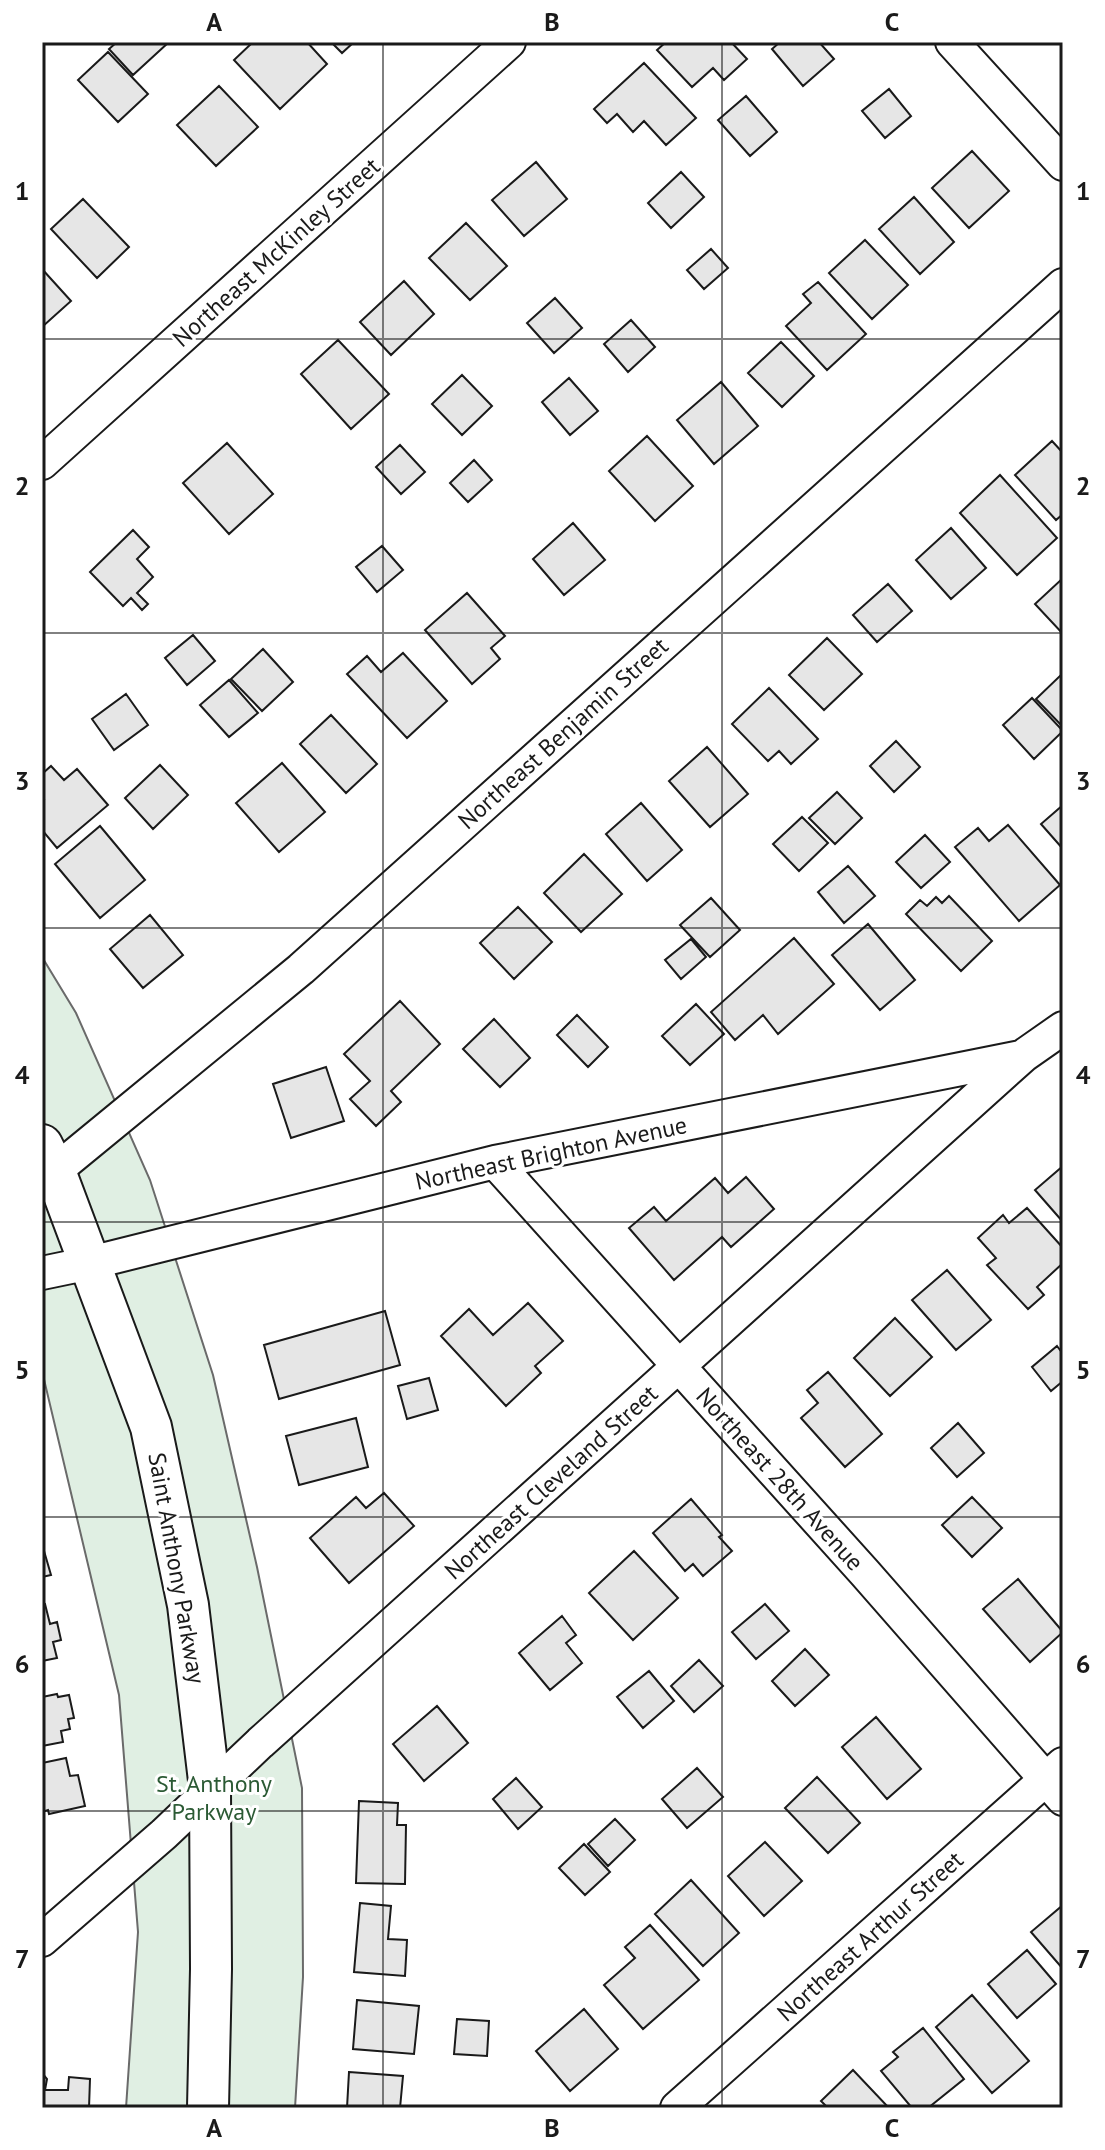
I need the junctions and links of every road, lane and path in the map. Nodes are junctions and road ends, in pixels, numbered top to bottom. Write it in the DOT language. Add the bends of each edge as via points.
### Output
graph roads {
  1 [pos="509,42"];
  2 [pos="952,42"];
  3 [pos="1063,164"];
  4 [pos="1063,285"];
  5 [pos="42,463"];
  6 [pos="1063,1028"];
  7 [pos="1063,1048"];
  8 [pos="1023,1056"];
  9 [pos="48,1158"];
  10 [pos="495,1162"];
  11 [pos="90,1263"];
  12 [pos="42,1273"];
  13 [pos="679,1366"];
  14 [pos="1057,1780"];
  15 [pos="210,1789"];
  16 [pos="42,1940"];
  17 [pos="208,2108"];
  18 [pos="677,2108"];
  1 -- 5 [label="street, Northeast McKinley Street"];
  2 -- 3 [label="street"];
  4 -- 9 [label="street, Northeast Benjamin Street" via="301,969"];
  6 -- 8 [label="street, Northeast Cleveland Street"];
  7 -- 8 [label="street, Northeast Brighton Avenue"];
  8 -- 10 [label="street, Northeast Brighton Avenue"];
  8 -- 13 [label="street, Northeast Cleveland Street"];
  9 -- 11 [label="street, Saint Anthony Parkway"];
  10 -- 11 [label="street, Northeast Brighton Avenue"];
  10 -- 13 [label="street, Northeast 28th Avenue"];
  11 -- 12 [label="street, Northeast Brighton Avenue"];
  11 -- 15 [label="street, Saint Anthony Parkway" via="151,1427 188,1605"];
  13 -- 14 [label="street, Northeast 28th Avenue"];
  13 -- 15 [label="street, Northeast Cleveland Street"];
  14 -- 18 [label="street, Northeast Arthur Street"];
  15 -- 16 [label="street, Northeast Cleveland Street"];
  15 -- 17 [label="street, Saint Anthony Parkway"];
}
